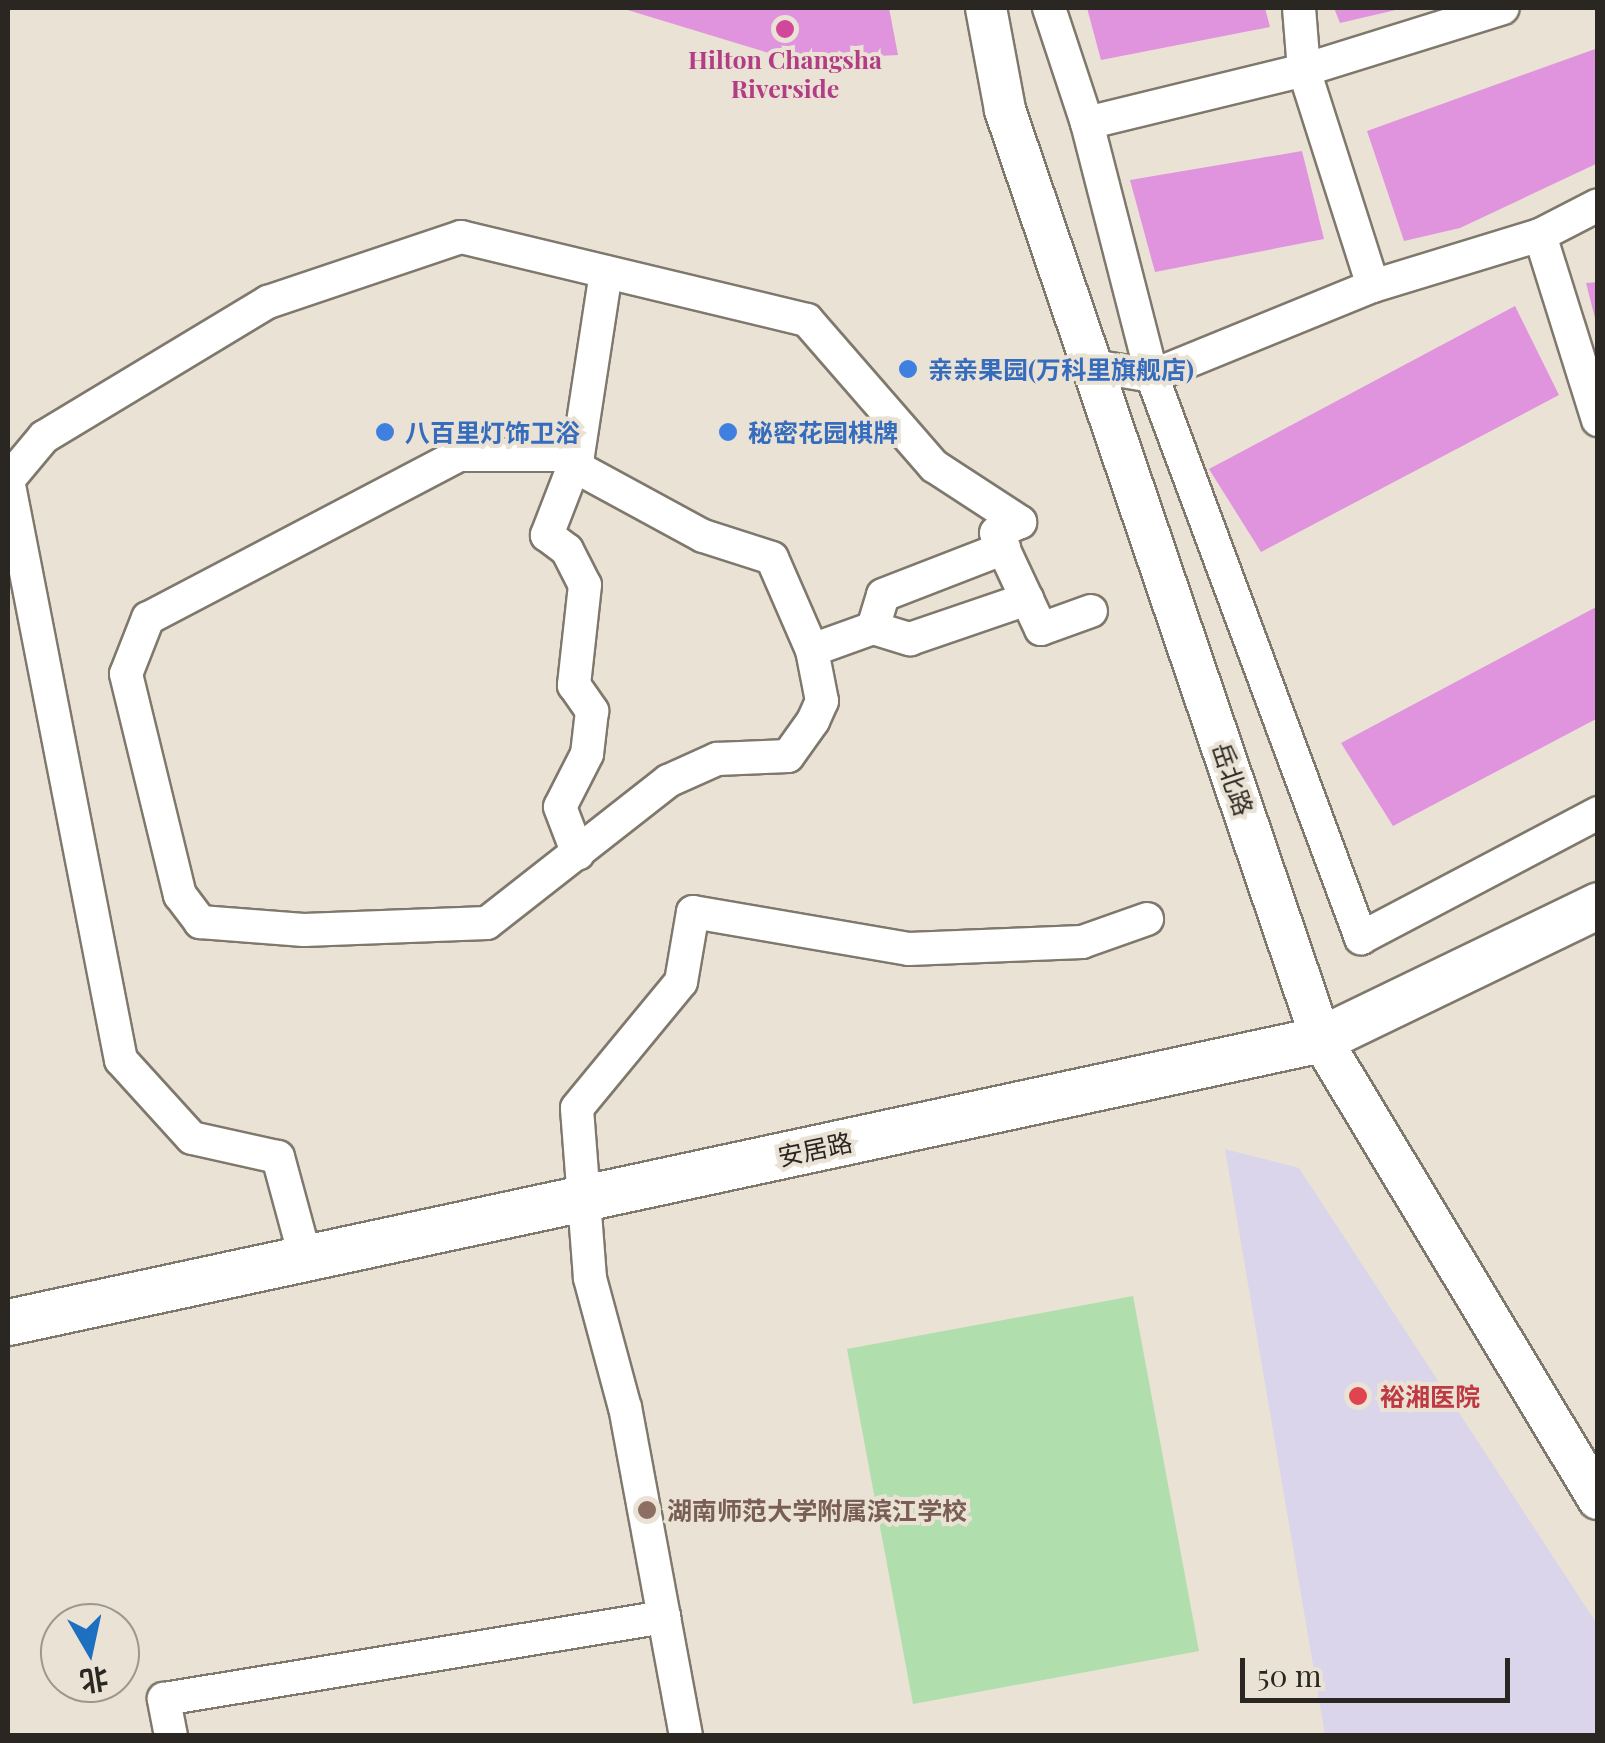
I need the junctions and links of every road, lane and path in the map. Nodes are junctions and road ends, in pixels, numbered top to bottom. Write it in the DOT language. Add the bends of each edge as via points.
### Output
graph roads {
  1 [pos="986,8"];
  2 [pos="1049,8"];
  3 [pos="1299,8"];
  4 [pos="1503,8"];
  5 [pos="1304,70"];
  6 [pos="1087,123"];
  7 [pos="1598,206"];
  8 [pos="1540,235"];
  9 [pos="606,272"];
  10 [pos="1373,286"];
  11 [pos="1092,366"];
  12 [pos="1152,376"];
  13 [pos="1598,420"];
  14 [pos="578,455"];
  15 [pos="8,480"];
  16 [pos="1004,548"];
  17 [pos="1027,599"];
  18 [pos="1091,611"];
  19 [pos="873,628"];
  20 [pos="812,650"];
  21 [pos="1598,814"];
  22 [pos="578,854"];
  23 [pos="1598,905"];
  24 [pos="1147,919"];
  25 [pos="1321,1039"];
  26 [pos="584,1199"];
  27 [pos="306,1260"];
  28 [pos="8,1322"];
  29 [pos="1598,1499"];
  30 [pos="664,1617"];
  31 [pos="165,1735"];
  32 [pos="686,1736"];
  1 -- 11 [label="street, 岳北路" via="1005,110"];
  2 -- 6 [label="street"];
  3 -- 5 [label="street"];
  4 -- 5 [label="street"];
  5 -- 6 [label="street"];
  5 -- 10 [label="street"];
  6 -- 12 [label="street"];
  7 -- 8 [label="street"];
  8 -- 10 [label="street"];
  8 -- 13 [label="street"];
  9 -- 14 [label="street"];
  9 -- 15 [label="street" via="461,237 268,302 44,436"];
  9 -- 16 [label="street" via="807,320 922,454 1020,522 996,533"];
  10 -- 12 [label="street"];
  11 -- 12 [label="street"];
  11 -- 25 [label="street, 岳北路"];
  12 -- 21 [label="street" via="1361,938"];
  14 -- 20 [label="street" via="576,467 640,506 772,558"];
  14 -- 22 [label="street" via="547,535 567,550 585,584 574,685 592,711 587,754 560,806"];
  14 -- 22 [label="street" via="460,455 179,596 148,618 126,674 180,895 200,922 304,930 487,923"];
  15 -- 27 [label="street" via="121,1060 192,1138 278,1157"];
  16 -- 17 [label="street"];
  16 -- 19 [label="street" via="883,595"];
  17 -- 18 [label="street" via="1041,629"];
  17 -- 19 [label="street" via="910,640"];
  19 -- 20 [label="street"];
  20 -- 22 [label="street" via="822,700 788,756 716,759 668,781"];
  23 -- 25 [label="main road, 安居路"];
  24 -- 26 [label="street" via="1082,942 908,949 693,912 680,982 577,1108"];
  25 -- 26 [label="main road, 安居路"];
  25 -- 29 [label="street, 岳北路"];
  26 -- 27 [label="main road, 安居路"];
  26 -- 30 [label="street" via="590,1278 626,1408"];
  27 -- 28 [label="main road, 安居路"];
  30 -- 31 [label="street" via="164,1699"];
  30 -- 32 [label="street"];
}
